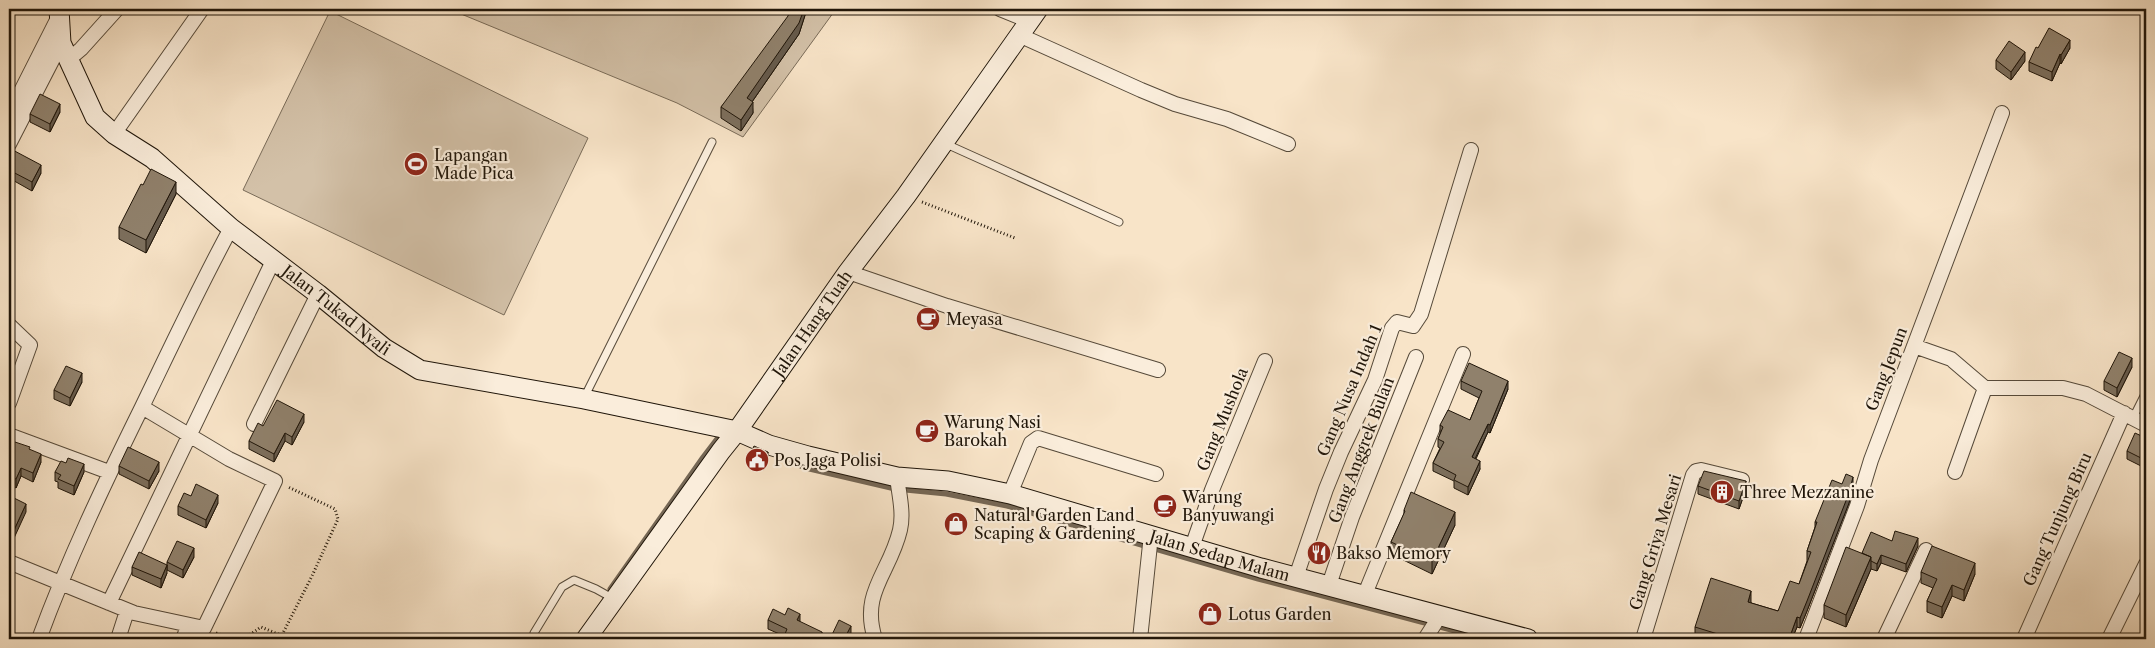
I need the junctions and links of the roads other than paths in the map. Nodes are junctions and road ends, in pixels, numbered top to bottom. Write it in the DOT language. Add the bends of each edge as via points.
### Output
graph roads {
  1 [pos="117,9"];
  2 [pos="202,9"];
  3 [pos="1000,9"];
  4 [pos="59,12"];
  5 [pos="1029,22"];
  6 [pos="64,52"];
  7 [pos="2002,113"];
  8 [pos="9,115"];
  9 [pos="114,134"];
  10 [pos="712,142"];
  11 [pos="944,143"];
  12 [pos="9,144"];
  13 [pos="1288,144"];
  14 [pos="1471,150"];
  15 [pos="1119,222"];
  16 [pos="231,228"];
  17 [pos="273,261"];
  18 [pos="848,272"];
  19 [pos="318,294"];
  20 [pos="9,325"];
  21 [pos="1914,346"];
  22 [pos="1463,354"];
  23 [pos="1416,357"];
  24 [pos="1265,361"];
  25 [pos="1158,370"];
  26 [pos="1985,388"];
  27 [pos="2146,392"];
  28 [pos="584,400"];
  29 [pos="9,403"];
  30 [pos="142,407"];
  31 [pos="2128,416"];
  32 [pos="254,424"];
  33 [pos="2146,425"];
  34 [pos="737,432"];
  35 [pos="9,435"];
  36 [pos="190,436"];
  37 [pos="109,472"];
  38 [pos="1956,472"];
  39 [pos="1156,474"];
  40 [pos="1742,480"];
  41 [pos="898,484"];
  42 [pos="1010,494"];
  43 [pos="1150,545"];
  44 [pos="1192,547"];
  45 [pos="1926,550"];
  46 [pos="9,562"];
  47 [pos="2146,564"];
  48 [pos="1296,576"];
  49 [pos="61,582"];
  50 [pos="1329,585"];
  51 [pos="1365,594"];
  52 [pos="614,599"];
  53 [pos="110,603"];
  54 [pos="127,611"];
  55 [pos="1439,618"];
  56 [pos="189,624"];
  57 [pos="534,633"];
  58 [pos="1508,636"];
  59 [pos="1425,638"];
  60 [pos="39,639"];
  61 [pos="118,639"];
  62 [pos="183,639"];
  63 [pos="586,639"];
  64 [pos="875,639"];
  65 [pos="1140,639"];
  66 [pos="1528,639"];
  67 [pos="1643,639"];
  68 [pos="1806,639"];
  69 [pos="1884,639"];
  70 [pos="2024,639"];
  71 [pos="2109,639"];
  1 -- 6 [label="street" via="81,50"];
  2 -- 9 [label="street"];
  3 -- 5 [label="street"];
  4 -- 6 [label="street, Jalan Tukad Nyali"];
  4 -- 8 [label="street"];
  5 -- 11 [label="street, Jalan Hang Tuah"];
  5 -- 13 [label="street" via="1141,90"];
  6 -- 9 [label="street, Jalan Tukad Nyali" via="95,117"];
  6 -- 12 [label="street"];
  7 -- 21 [label="street, Gang Jepun"];
  9 -- 16 [label="street, Jalan Tukad Nyali" via="152,158"];
  10 -- 28 [label="lane"];
  11 -- 15 [label="lane"];
  11 -- 18 [label="street, Jalan Hang Tuah"];
  14 -- 48 [label="street, Gang Nusa Indah 1" via="1421,314 1413,326 1397,322 1392,328 1375,380 1326,489"];
  16 -- 17 [label="street, Jalan Tukad Nyali"];
  16 -- 30 [label="street"];
  17 -- 19 [label="street, Jalan Tukad Nyali"];
  17 -- 36 [label="street"];
  18 -- 25 [label="street" via="947,306"];
  18 -- 34 [label="street, Jalan Hang Tuah"];
  19 -- 28 [label="street, Jalan Tukad Nyali" via="384,348 420,370"];
  19 -- 32 [label="street"];
  20 -- 29 [label="street" via="30,345"];
  21 -- 26 [label="street" via="1951,359"];
  21 -- 68 [label="street, Gang Jepun"];
  22 -- 51 [label="street"];
  23 -- 50 [label="street, Gang Anggrek Bulan" via="1352,517"];
  24 -- 44 [label="street, Gang Mushola" via="1215,481"];
  26 -- 31 [label="street" via="2063,388 2086,394"];
  26 -- 38 [label="street"];
  27 -- 31 [label="lane"];
  28 -- 34 [label="street, Jalan Tukad Nyali"];
  30 -- 36 [label="street"];
  30 -- 37 [label="street"];
  31 -- 33 [label="street"];
  31 -- 70 [label="street, Gang Tunjung Biru" via="2114,433"];
  34 -- 41 [label="street, Jalan Sedap Malam"];
  34 -- 52 [label="street, Jalan Hang Tuah"];
  35 -- 37 [label="street"];
  36 -- 53 [label="street"];
  36 -- 56 [label="street" via="275,481 204,628"];
  37 -- 49 [label="street"];
  39 -- 42 [label="street" via="1038,438 1031,443"];
  40 -- 67 [label="street, Gang Griya Mesari" via="1696,471"];
  41 -- 42 [label="street, Jalan Sedap Malam" via="948,481"];
  41 -- 64 [label="street" via="900,529 871,604 870,619"];
  42 -- 43 [label="street, Jalan Sedap Malam"];
  43 -- 44 [label="street, Jalan Sedap Malam"];
  43 -- 65 [label="street"];
  44 -- 48 [label="street, Jalan Sedap Malam"];
  45 -- 69 [label="street"];
  46 -- 49 [label="street"];
  47 -- 71 [label="street"];
  48 -- 50 [label="street, Jalan Sedap Malam"];
  49 -- 53 [label="street"];
  49 -- 60 [label="street"];
  50 -- 51 [label="street, Jalan Sedap Malam"];
  51 -- 55 [label="street, Jalan Sedap Malam"];
  52 -- 57 [label="lane" via="574,580 562,587"];
  52 -- 63 [label="street, Jalan Hang Tuah"];
  53 -- 54 [label="street"];
  54 -- 56 [label="street"];
  54 -- 61 [label="street"];
  55 -- 58 [label="street, Jalan Sedap Malam"];
  55 -- 59 [label="street"];
  56 -- 62 [label="street"];
  58 -- 66 [label="street, Jalan Sedap Malam"];
}
